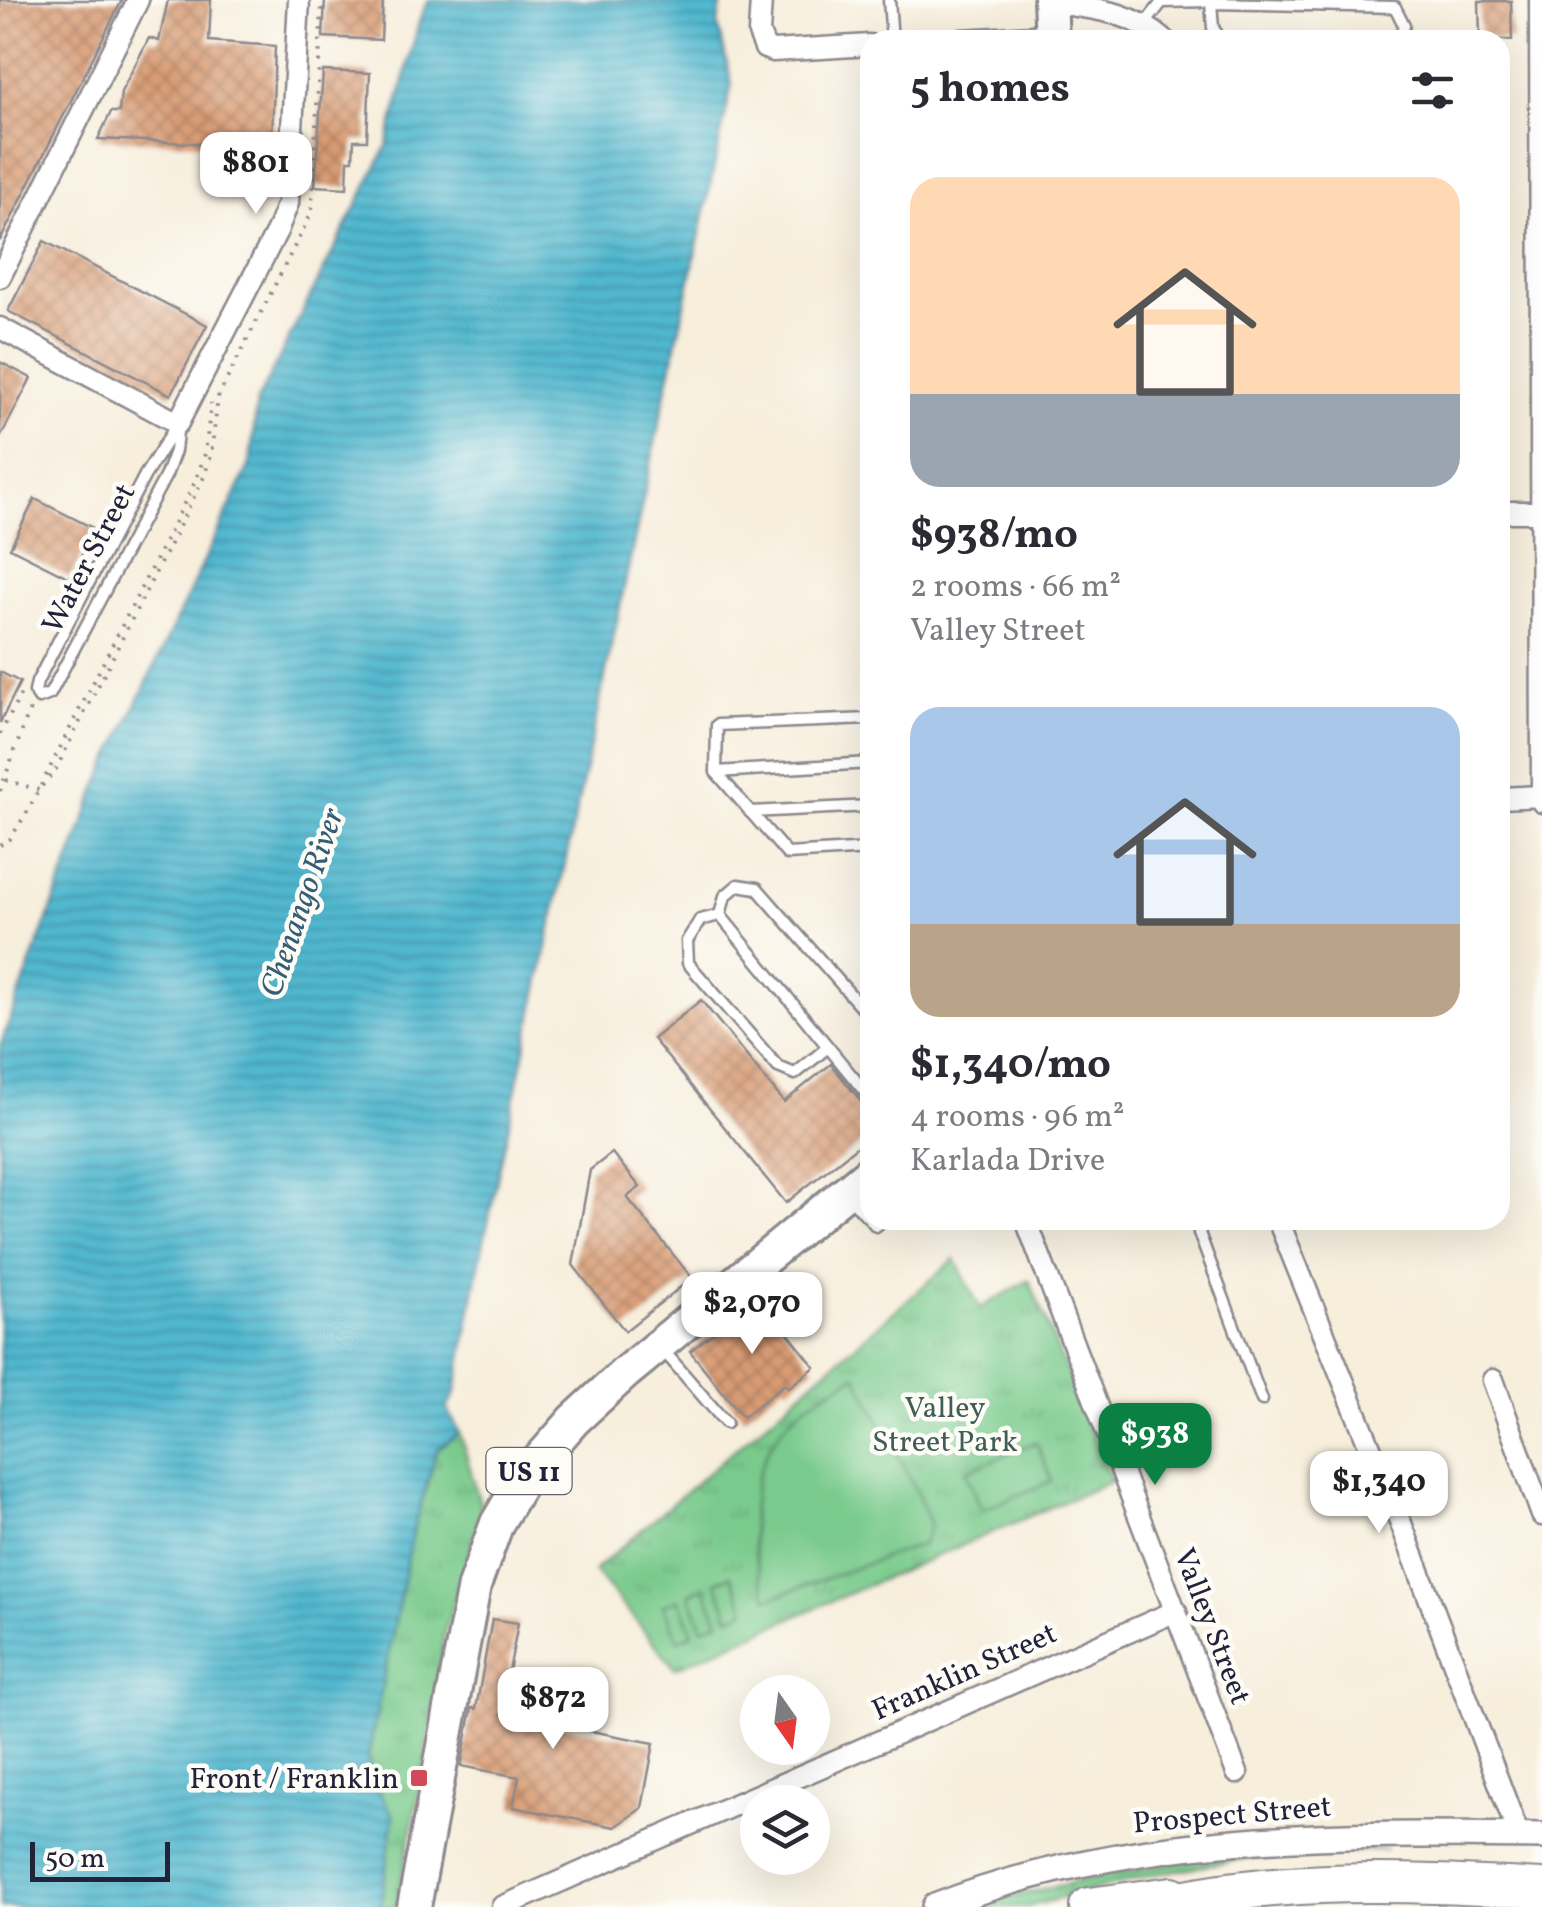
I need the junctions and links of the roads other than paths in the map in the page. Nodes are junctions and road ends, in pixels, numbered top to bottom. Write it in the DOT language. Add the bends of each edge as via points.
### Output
graph roads {
  1 [pos="138,0"];
  2 [pos="299,0"];
  3 [pos="761,0"];
  4 [pos="889,0"];
  5 [pos="1540,0"];
  6 [pos="1162,1"];
  7 [pos="1210,2"];
  8 [pos="1051,19"];
  9 [pos="1145,24"];
  10 [pos="891,30"];
  11 [pos="1003,30"];
  12 [pos="1152,30"];
  13 [pos="1214,30"];
  14 [pos="1403,30"];
  15 [pos="860,46"];
  16 [pos="0,276"];
  17 [pos="0,328"];
  18 [pos="178,424"];
  19 [pos="1510,512"];
  20 [pos="1542,512"];
  21 [pos="860,718"];
  22 [pos="860,764"];
  23 [pos="716,772"];
  24 [pos="1510,798"];
  25 [pos="1542,799"];
  26 [pos="860,806"];
  27 [pos="750,812"];
  28 [pos="860,850"];
  29 [pos="720,915"];
  30 [pos="860,1006"];
  31 [pos="828,1046"];
  32 [pos="860,1086"];
  33 [pos="858,1182"];
  34 [pos="1030,1230"];
  35 [pos="1200,1230"];
  36 [pos="1282,1230"];
  37 [pos="659,1345"];
  38 [pos="1492,1380"];
  39 [pos="1262,1400"];
  40 [pos="726,1423"];
  41 [pos="1542,1515"];
  42 [pos="1176,1611"];
  43 [pos="1237,1773"];
  44 [pos="1530,1836"];
  45 [pos="1542,1888"];
  46 [pos="1229,1892"];
  47 [pos="414,1907"];
  48 [pos="502,1907"];
  49 [pos="935,1907"];
  50 [pos="1089,1907"];
  51 [pos="1148,1907"];
  1 -- 16 [label="street"];
  2 -- 18 [label="street, Water Street" via="288,202"];
  3 -- 15 [label="street" via="758,33 766,48"];
  4 -- 10 [label="lane"];
  5 -- 20 [label="street"];
  6 -- 7 [label="lane"];
  6 -- 9 [label="lane"];
  7 -- 13 [label="lane"];
  7 -- 14 [label="lane" via="1395,7"];
  8 -- 9 [label="street" via="1117,13"];
  8 -- 11 [label="street"];
  9 -- 12 [label="street"];
  17 -- 18 [label="street"];
  18 -- 18 [label="lane, Water Street" via="166,475 50,694 36,696 136,492"];
  19 -- 20 [label="street"];
  20 -- 25 [label="street"];
  21 -- 23 [label="lane" via="717,725"];
  22 -- 23 [label="lane"];
  23 -- 27 [label="lane"];
  24 -- 25 [label="street"];
  26 -- 27 [label="lane"];
  27 -- 28 [label="lane" via="787,854"];
  29 -- 30 [label="lane" via="725,896 738,886 757,888"];
  29 -- 31 [label="lane"];
  29 -- 31 [label="lane" via="700,920 687,942 688,964 778,1067 795,1074"];
  31 -- 32 [label="lane"];
  33 -- 37 [label="main road, US 11"];
  34 -- 42 [label="street, Valley Street"];
  35 -- 39 [label="lane"];
  36 -- 44 [label="street"];
  37 -- 40 [label="lane"];
  37 -- 47 [label="main road, US 11" via="574,1420 525,1476 497,1523 474,1586"];
  38 -- 41 [label="street"];
  42 -- 43 [label="street, Valley Street"];
  42 -- 48 [label="street, Franklin Street"];
  44 -- 49 [label="street, Prospect Street" via="1304,1836 1182,1846 1036,1876"];
  45 -- 46 [label="highway" via="1382,1883"];
  46 -- 50 [label="highway"];
  46 -- 51 [label="highway"];
}
